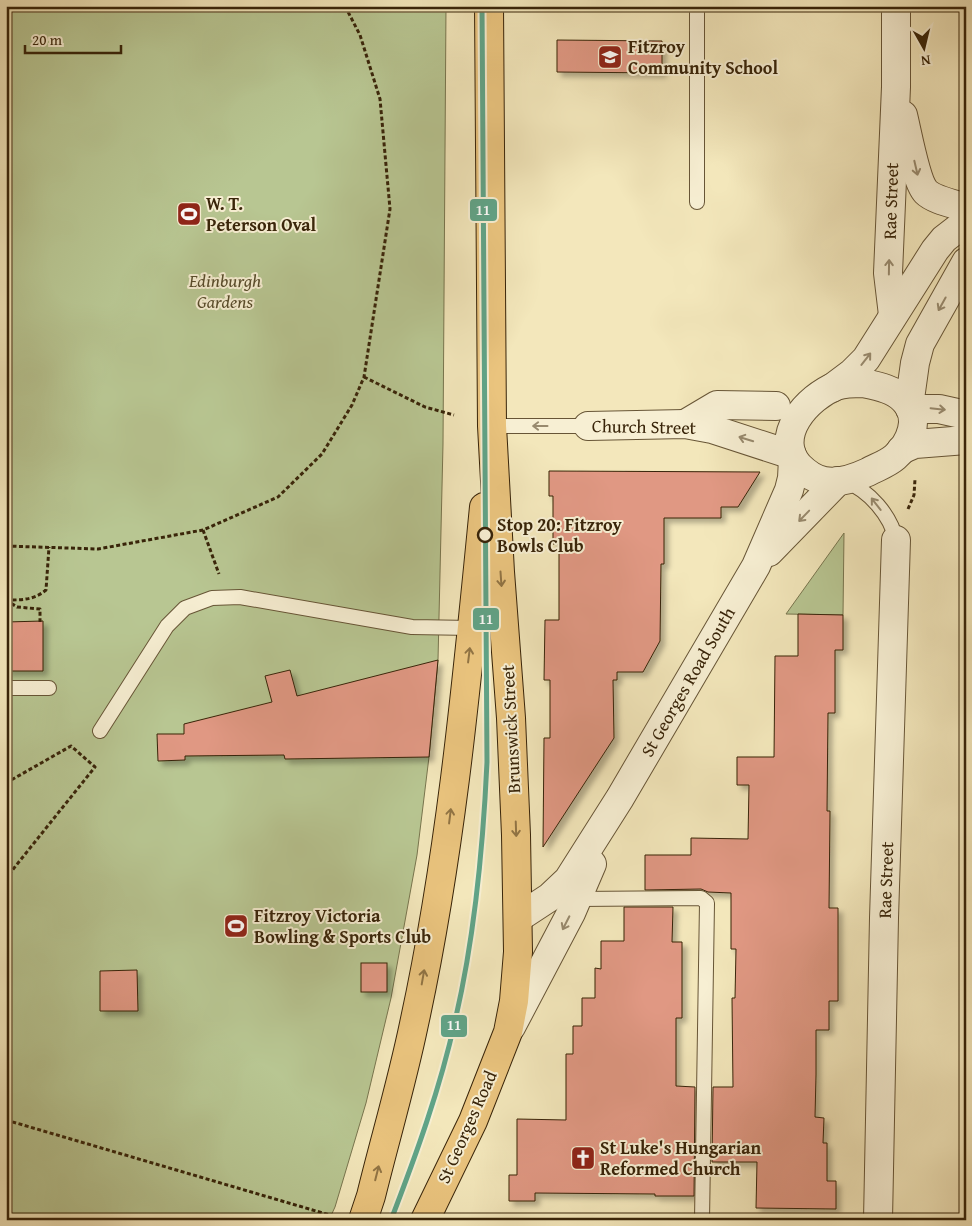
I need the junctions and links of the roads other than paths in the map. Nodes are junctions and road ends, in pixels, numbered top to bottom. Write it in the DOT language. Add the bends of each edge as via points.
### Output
graph roads {
  1 [pos="489,6"];
  2 [pos="696,6"];
  3 [pos="896,6"];
  4 [pos="896,87"];
  5 [pos="697,202"];
  6 [pos="966,208"];
  7 [pos="966,222"];
  8 [pos="966,262"];
  9 [pos="893,315"];
  10 [pos="829,390"];
  11 [pos="776,406"];
  12 [pos="909,408"];
  13 [pos="966,415"];
  14 [pos="685,424"];
  15 [pos="492,426"];
  16 [pos="588,426"];
  17 [pos="966,440"];
  18 [pos="901,450"];
  19 [pos="793,457"];
  20 [pos="840,481"];
  21 [pos="896,540"];
  22 [pos="756,566"];
  23 [pos="472,628"];
  24 [pos="6,688"];
  25 [pos="50,688"];
  26 [pos="100,731"];
  27 [pos="620,798"];
  28 [pos="577,899"];
  29 [pos="518,918"];
  30 [pos="508,1032"];
  31 [pos="351,1219"];
  32 [pos="424,1220"];
  33 [pos="702,1220"];
  34 [pos="878,1220"];
  1 -- 15 [label="highway, Brunswick Street"];
  2 -- 5 [label="lane"];
  3 -- 4 [label="street, Rae Street"];
  4 -- 6 [label="street, Rae Street, one-way" via="925,192"];
  9 -- 4 [label="street, Rae Street, one-way" via="888,273"];
  7 -- 9 [label="street" via="935,250"];
  8 -- 12 [label="street, one-way" via="920,344"];
  10 -- 9 [label="street, one-way" via="863,364"];
  10 -- 12 [label="street" via="846,384 879,386 897,394"];
  10 -- 19 [label="street" via="798,416 791,433"];
  11 -- 14 [label="street" via="717,405"];
  12 -- 13 [label="street, one-way" via="939,409"];
  12 -- 18 [label="street" via="912,430"];
  14 -- 16 [label="street, Church Street"];
  19 -- 14 [label="street, Church Street, one-way" via="712,429"];
  16 -- 15 [label="lane, Church Street, one-way"];
  15 -- 23 [label="highway, Brunswick Street"];
  15 -- 29 [label="highway, Brunswick Street, one-way" via="512,718"];
  17 -- 18 [label="street" via="915,444"];
  18 -- 20 [label="street" via="886,463 860,476"];
  19 -- 20 [label="street" via="814,478"];
  19 -- 22 [label="street, St Georges Road South" via="789,490"];
  21 -- 20 [label="lane, Rae Street, one-way" via="894,529 872,498 856,486"];
  20 -- 22 [label="street, St Georges Road South, one-way"];
  21 -- 34 [label="street, Rae Street"];
  22 -- 27 [label="street, St Georges Road South"];
  23 -- 26 [label="lane" via="412,627 240,598 212,598 185,608 166,626"];
  31 -- 23 [label="highway, Brunswick Street, one-way" via="373,1187 414,1025 446,843"];
  24 -- 25 [label="lane"];
  27 -- 28 [label="street, St Georges Road South"];
  27 -- 29 [label="street, St Georges Road South" via="568,880 550,897"];
  28 -- 30 [label="street, St Georges Road South, one-way"];
  28 -- 33 [label="lane" via="701,898 707,903"];
  29 -- 30 [label="highway, Brunswick Street" via="514,1001"];
  30 -- 32 [label="highway, St Georges Road" via="473,1121"];
}
